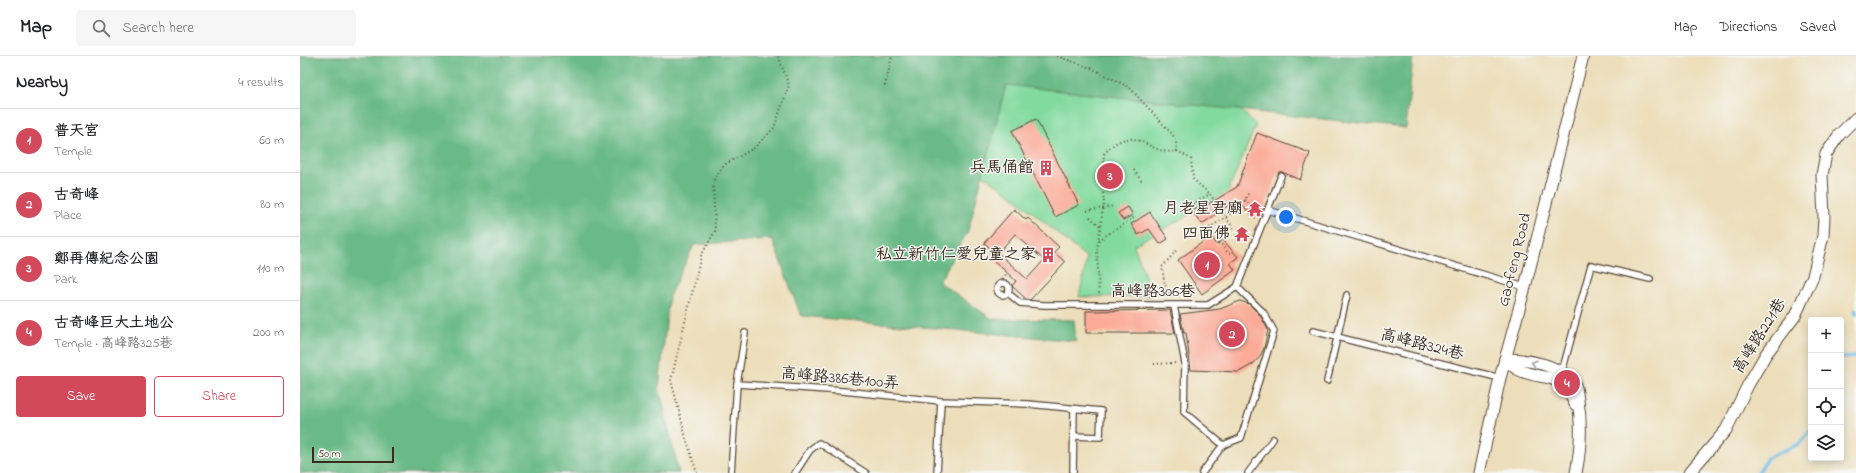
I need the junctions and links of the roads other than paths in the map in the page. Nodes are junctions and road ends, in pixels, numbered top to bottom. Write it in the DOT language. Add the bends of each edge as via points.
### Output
graph roads {
  1 [pos="1583,56"];
  2 [pos="1856,118"];
  3 [pos="1281,176"];
  4 [pos="1268,210"];
  5 [pos="1650,279"];
  6 [pos="1237,287"];
  7 [pos="1525,287"];
  8 [pos="1008,293"];
  9 [pos="1347,295"];
  10 [pos="1174,306"];
  11 [pos="1313,331"];
  12 [pos="745,333"];
  13 [pos="1337,337"];
  14 [pos="1506,358"];
  15 [pos="1562,372"];
  16 [pos="1500,378"];
  17 [pos="1327,381"];
  18 [pos="737,384"];
  19 [pos="941,401"];
  20 [pos="1074,409"];
  21 [pos="1581,417"];
  22 [pos="1073,436"];
  23 [pos="1274,439"];
  24 [pos="1223,445"];
  25 [pos="731,473"];
  26 [pos="795,473"];
  27 [pos="866,473"];
  28 [pos="937,473"];
  29 [pos="1073,473"];
  30 [pos="1202,473"];
  31 [pos="1248,473"];
  32 [pos="1479,473"];
  33 [pos="1576,473"];
  34 [pos="1689,473"];
  1 -- 7 [label="street, Gaofeng Road"];
  2 -- 34 [label="street, 高峰路221巷" via="1839,135 1826,154 1822,176 1823,236 1813,276 1795,316 1766,354 1726,430"];
  3 -- 4 [label="lane"];
  4 -- 6 [label="lane"];
  4 -- 7 [label="lane"];
  5 -- 15 [label="lane" via="1591,266"];
  6 -- 10 [label="lane, 高峰路306巷" via="1208,305"];
  6 -- 24 [label="lane" via="1263,312 1274,331 1241,438"];
  7 -- 14 [label="street, Gaofeng Road"];
  8 -- 8 [label="lane" via="1002,296 998,294 998,285 1006,284"];
  8 -- 10 [label="lane, 高峰路306巷" via="1020,304"];
  9 -- 13 [label="lane"];
  10 -- 24 [label="lane" via="1185,363 1184,412"];
  11 -- 13 [label="lane, 高峰路324巷"];
  12 -- 18 [label="lane"];
  13 -- 16 [label="lane, 高峰路324巷"];
  13 -- 17 [label="lane"];
  15 -- 14 [label="street, one-way" via="1522,359"];
  14 -- 16 [label="street, Gaofeng Road"];
  14 -- 21 [label="street" via="1517,369 1559,381 1570,392"];
  15 -- 21 [label="street" via="1576,386"];
  16 -- 32 [label="street, Gaofeng Road"];
  18 -- 19 [label="lane, 高峰路386巷100弄"];
  18 -- 25 [label="lane"];
  19 -- 20 [label="lane, 高峰路386巷100弄" via="1028,404"];
  19 -- 28 [label="lane"];
  20 -- 22 [label="lane"];
  20 -- 22 [label="lane, 高峰路386巷100弄" via="1101,411 1100,437"];
  21 -- 33 [label="street" via="1581,447"];
  22 -- 29 [label="lane"];
  23 -- 31 [label="lane"];
  24 -- 30 [label="lane"];
  26 -- 27 [label="lane" via="810,450 818,443"];
}
